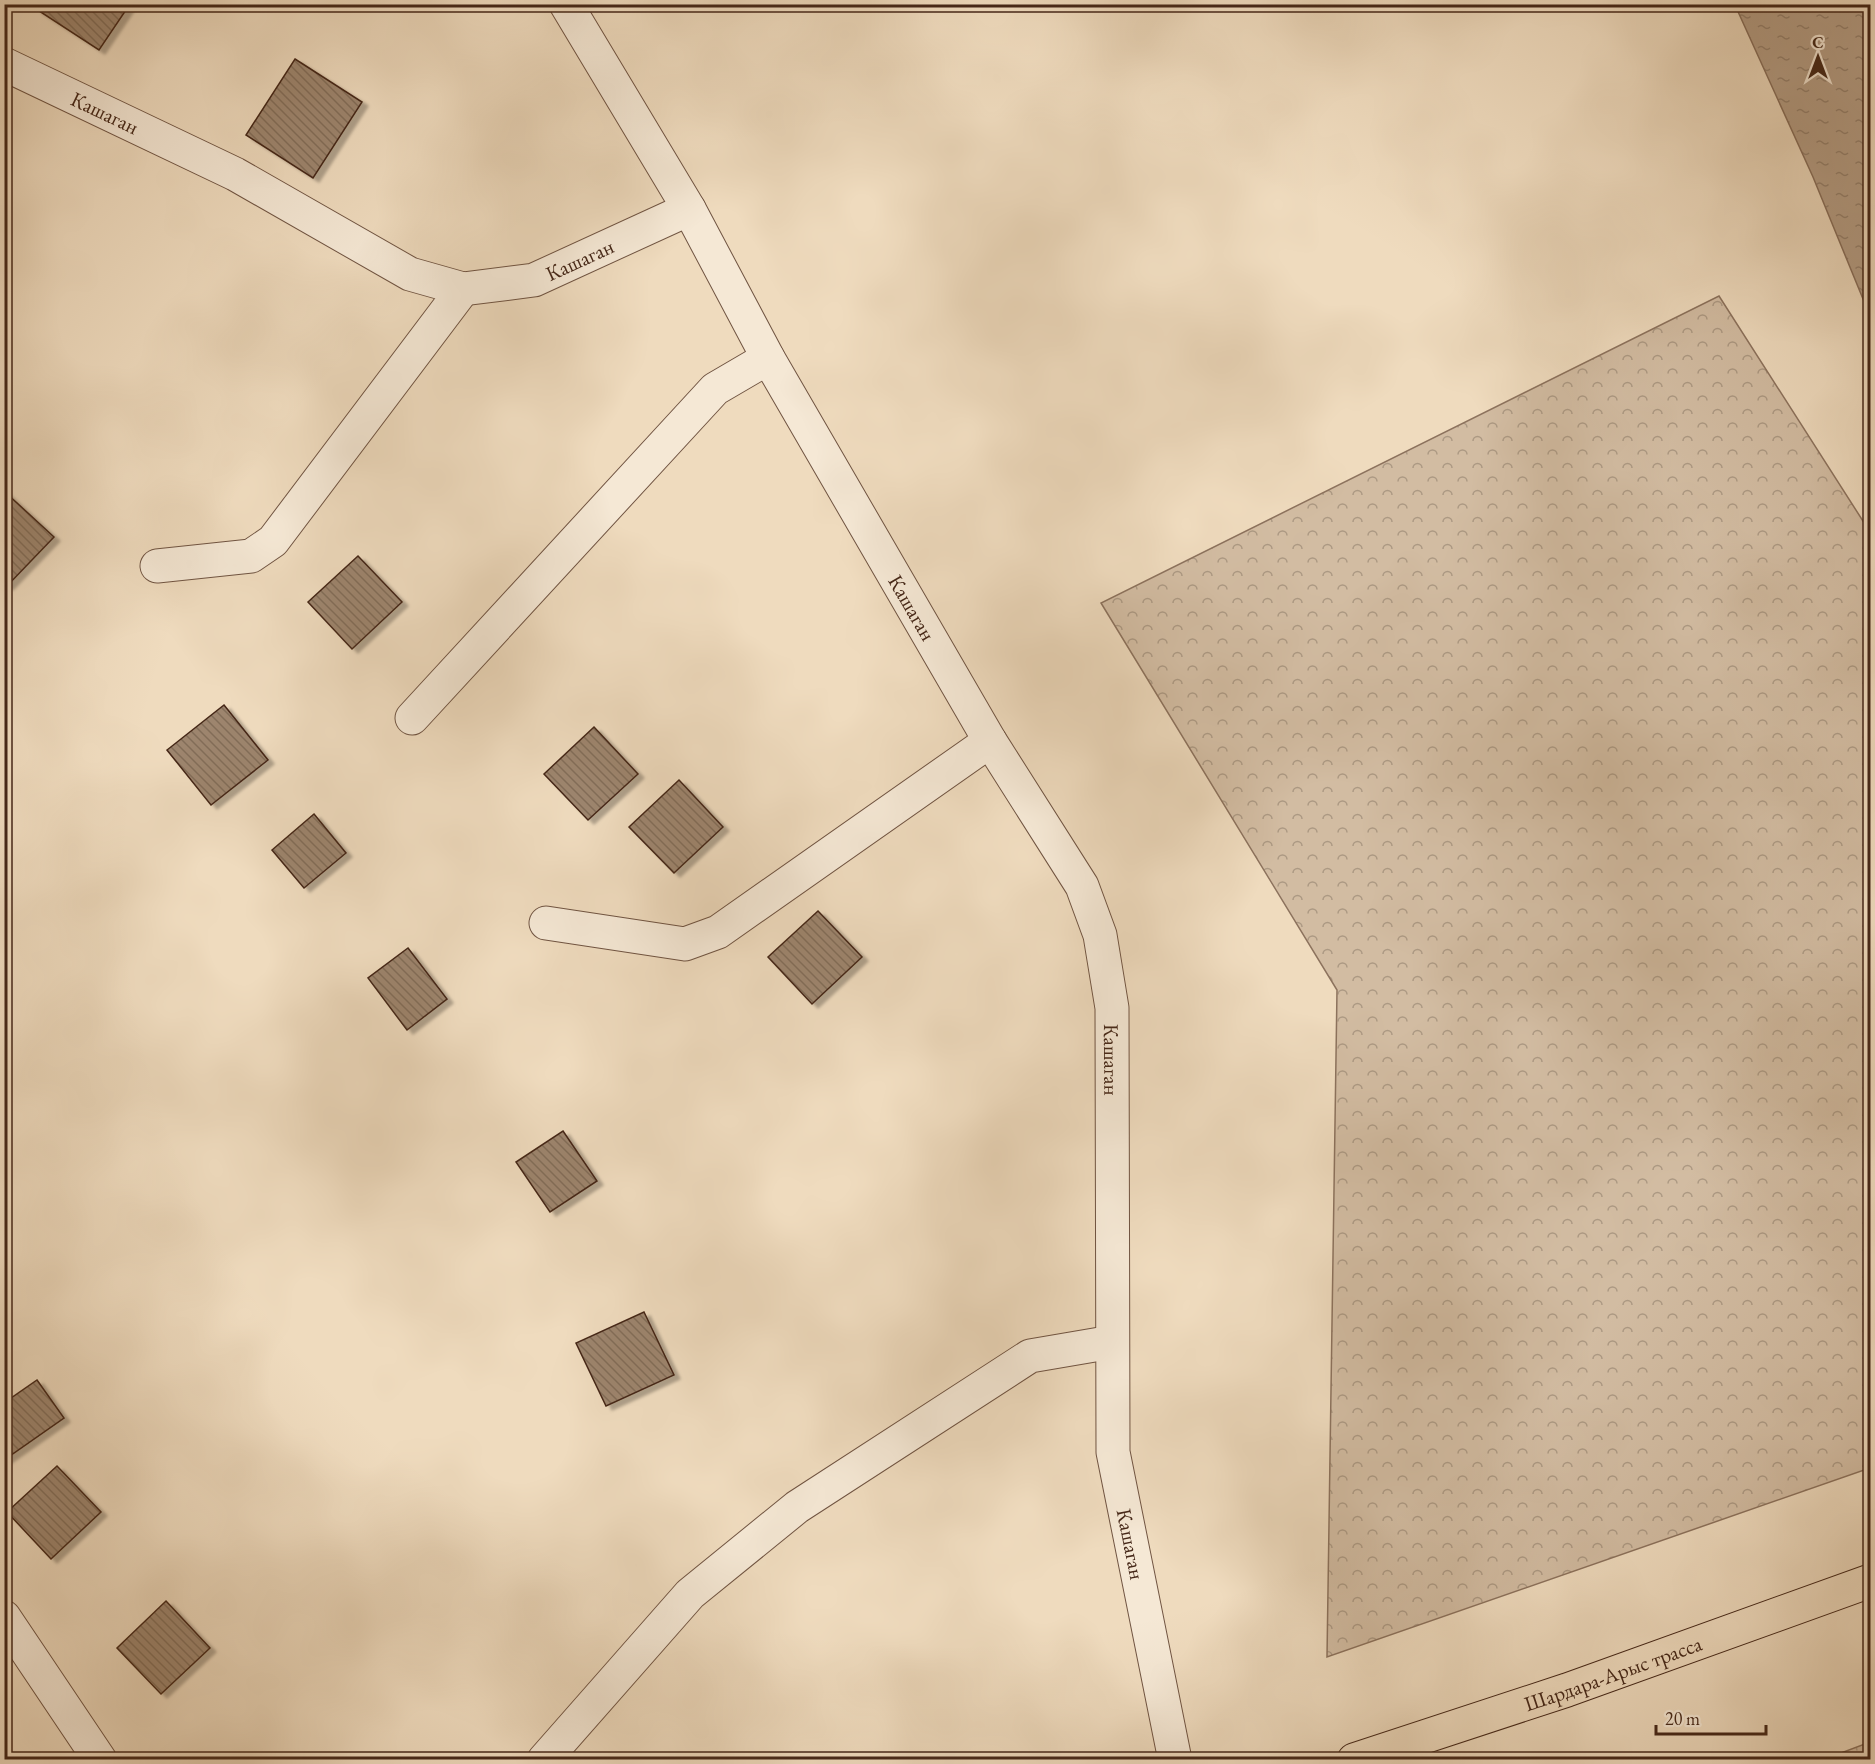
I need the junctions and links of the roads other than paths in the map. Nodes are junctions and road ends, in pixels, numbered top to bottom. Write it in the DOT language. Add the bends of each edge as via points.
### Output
graph roads {
  1 [pos="566,4"];
  2 [pos="4,64"];
  3 [pos="689,209"];
  4 [pos="463,289"];
  5 [pos="768,358"];
  6 [pos="156,566"];
  7 [pos="412,718"];
  8 [pos="990,741"];
  9 [pos="546,923"];
  10 [pos="1112,1342"];
  11 [pos="1870,1581"];
  12 [pos="4,1617"];
  13 [pos="100,1760"];
  14 [pos="544,1760"];
  15 [pos="1175,1760"];
  16 [pos="1354,1760"];
  1 -- 3 [label="street"];
  2 -- 4 [label="street, Кашаган" via="236,174 410,274"];
  3 -- 4 [label="street, Кашаган" via="534,280"];
  3 -- 5 [label="street, Кашаган"];
  4 -- 6 [label="street" via="273,541 251,556"];
  5 -- 7 [label="street" via="715,389"];
  5 -- 8 [label="street, Кашаган"];
  8 -- 9 [label="street" via="718,932 685,944"];
  8 -- 10 [label="street, Кашаган" via="1082,886 1100,935 1112,1008"];
  10 -- 14 [label="street" via="1030,1356 797,1508 690,1594"];
  10 -- 15 [label="street, Кашаган" via="1113,1452"];
  11 -- 16 [label="main road, Шардара-Арыс трасса" via="1567,1690"];
  12 -- 13 [label="street"];
}
